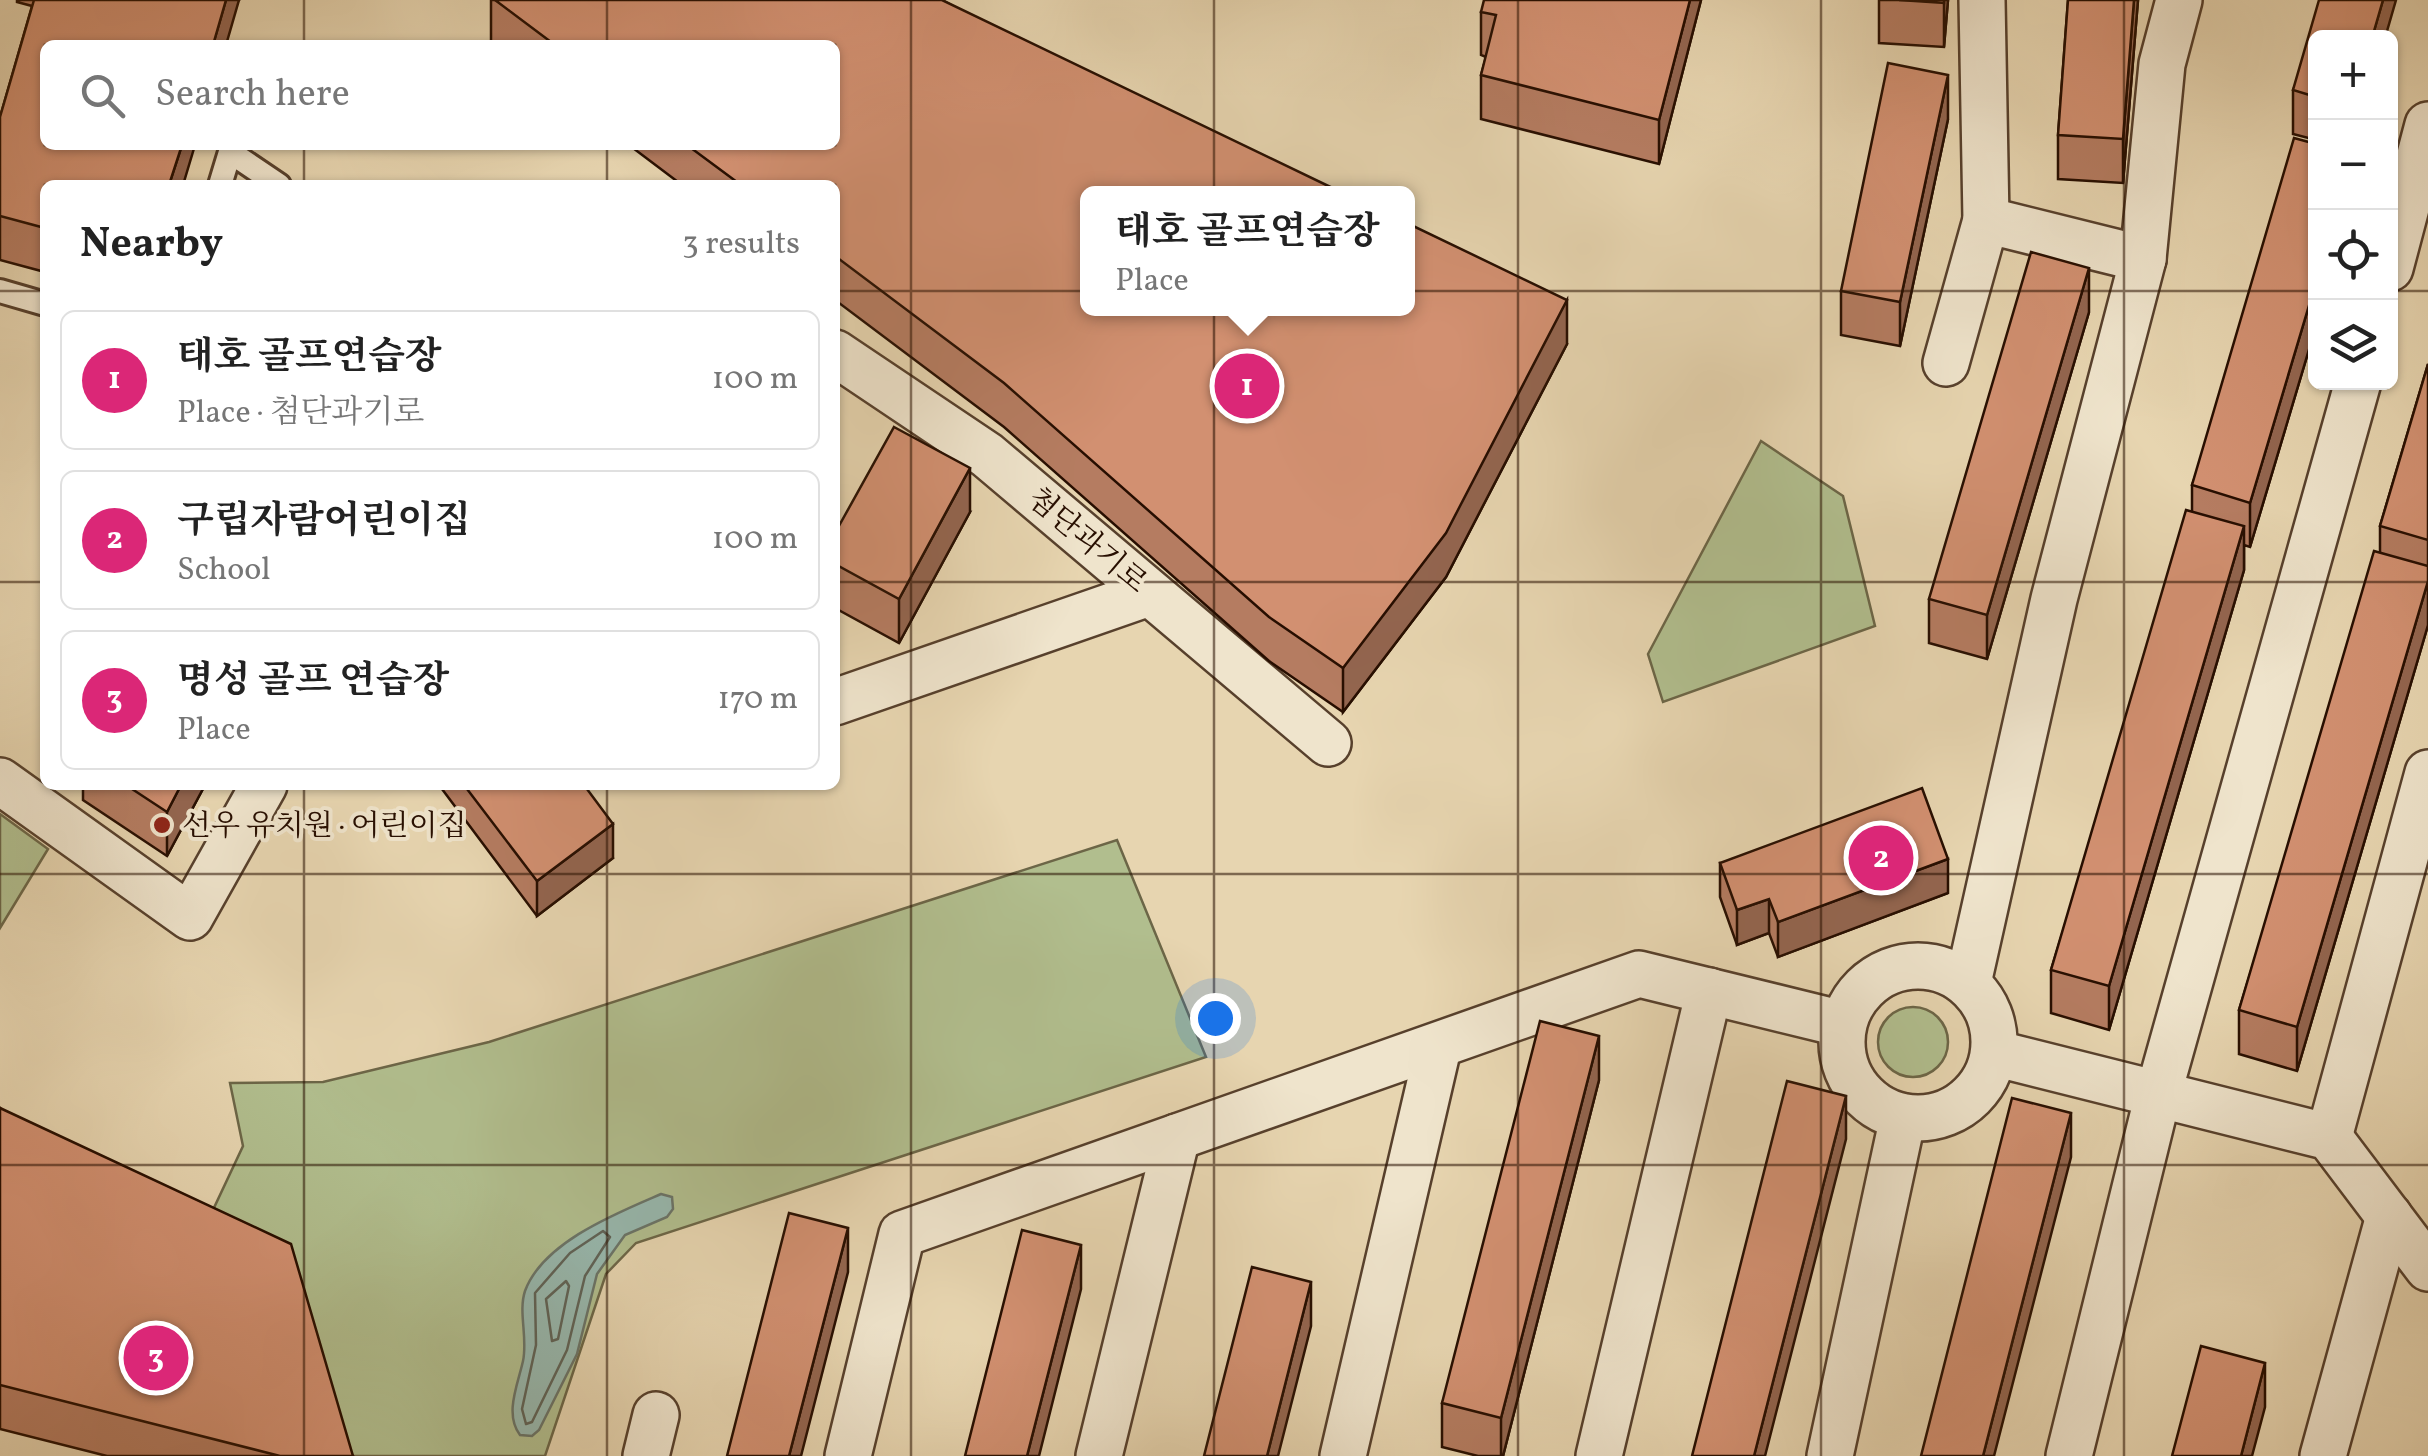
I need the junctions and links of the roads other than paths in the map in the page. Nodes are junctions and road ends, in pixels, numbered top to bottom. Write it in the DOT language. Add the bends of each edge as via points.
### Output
graph roads {
  1 [pos="1982,0"];
  2 [pos="2179,0"];
  3 [pos="2425,151"];
  4 [pos="222,180"];
  5 [pos="272,180"];
  6 [pos="1986,220"];
  7 [pos="2398,241"];
  8 [pos="2143,258"];
  9 [pos="0,291"];
  10 [pos="40,303"];
  11 [pos="840,356"];
  12 [pos="1946,363"];
  13 [pos="2356,390"];
  14 [pos="1150,593"];
  15 [pos="840,700"];
  16 [pos="1328,744"];
  17 [pos="2428,772"];
  18 [pos="0,781"];
  19 [pos="261,790"];
  20 [pos="1968,983"];
  21 [pos="1708,991"];
  22 [pos="1843,1024"];
  23 [pos="1438,1048"];
  24 [pos="1994,1054"];
  25 [pos="2158,1095"];
  26 [pos="1903,1117"];
  27 [pos="1177,1137"];
  28 [pos="2329,1137"];
  29 [pos="2389,1216"];
  30 [pos="2428,1268"];
  31 [pos="848,1456"];
  32 [pos="1100,1456"];
  33 [pos="1343,1456"];
  34 [pos="1599,1456"];
  35 [pos="1830,1456"];
  36 [pos="2069,1456"];
  37 [pos="2324,1456"];
  1 -- 6 [label="street"];
  2 -- 8 [label="street" via="2162,64"];
  3 -- 7 [label="street"];
  4 -- 5 [label="lane" via="230,152"];
  6 -- 8 [label="street"];
  6 -- 12 [label="street"];
  8 -- 20 [label="street" via="2054,600"];
  9 -- 10 [label="lane"];
  11 -- 14 [label="street, 첨단과기로" via="987,455"];
  13 -- 25 [label="street"];
  14 -- 15 [label="street"];
  14 -- 16 [label="street, 첨단과기로"];
  17 -- 28 [label="street"];
  18 -- 19 [label="street" via="190,917"];
  20 -- 22 [label="street" via="1920,964 1894,968 1853,1000"];
  20 -- 24 [label="street" via="1989,1015"];
  21 -- 22 [label="street"];
  21 -- 23 [label="street" via="1640,974"];
  21 -- 34 [label="street"];
  22 -- 26 [label="street" via="1847,1073 1861,1094"];
  23 -- 27 [label="street"];
  23 -- 33 [label="street"];
  24 -- 25 [label="street"];
  24 -- 26 [label="street" via="1979,1086 1951,1111"];
  25 -- 28 [label="street"];
  25 -- 36 [label="street"];
  26 -- 35 [label="street"];
  27 -- 31 [label="street" via="902,1234"];
  27 -- 32 [label="street"];
  28 -- 29 [label="street"];
  29 -- 30 [label="street"];
  29 -- 37 [label="street"];
}
